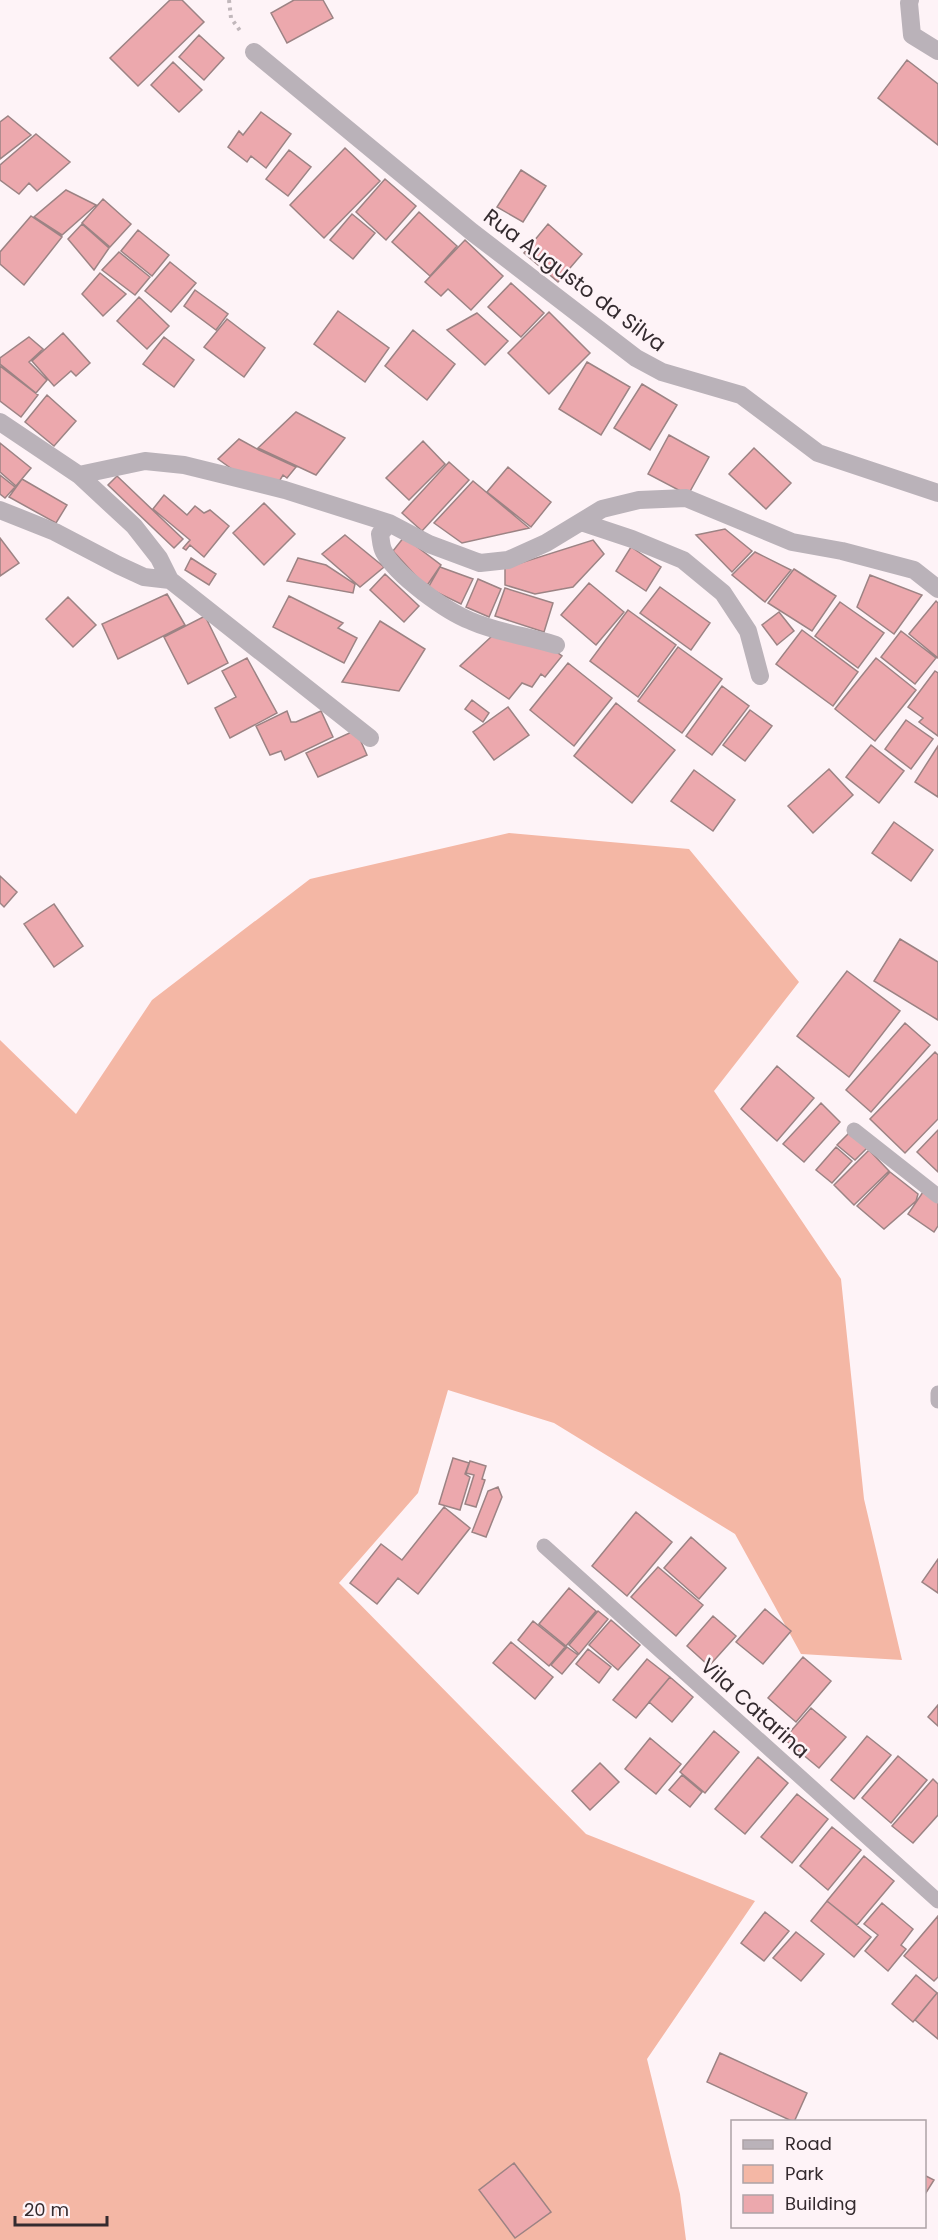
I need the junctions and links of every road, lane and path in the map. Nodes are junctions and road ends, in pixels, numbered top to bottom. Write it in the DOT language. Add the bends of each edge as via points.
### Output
graph roads {
  1 [pos="228,0"];
  2 [pos="910,0"];
  3 [pos="938,51"];
  4 [pos="254,52"];
  5 [pos="0,422"];
  6 [pos="79,475"];
  7 [pos="938,493"];
  8 [pos="0,510"];
  9 [pos="581,522"];
  10 [pos="389,523"];
  11 [pos="170,580"];
  12 [pos="938,589"];
  13 [pos="556,645"];
  14 [pos="760,676"];
  15 [pos="370,738"];
  16 [pos="854,1130"];
  17 [pos="938,1196"];
  18 [pos="938,1393"];
  19 [pos="938,1401"];
  20 [pos="544,1546"];
  21 [pos="938,1901"];
  1 -- 4 [label="path" via="231,18"];
  2 -- 3 [label="street" via="912,35"];
  4 -- 7 [label="street, Rua Augusto da Silva" via="472,232 636,358 662,372 741,395 818,453"];
  5 -- 6 [label="street"];
  6 -- 10 [label="street" via="145,462 184,465 285,490"];
  6 -- 11 [label="street" via="134,526 159,558"];
  8 -- 11 [label="street" via="144,576"];
  9 -- 10 [label="street" via="508,560 480,563 429,544"];
  9 -- 12 [label="street" via="602,509 639,500 686,498 792,542 914,570"];
  9 -- 14 [label="street" via="683,560 723,593 748,631"];
  10 -- 13 [label="street" via="380,534 384,552 406,578 438,602 469,621"];
  11 -- 15 [label="street"];
  16 -- 17 [label="lane"];
  18 -- 19 [label="lane"];
  20 -- 21 [label="lane, Vila Catarina"];
}
